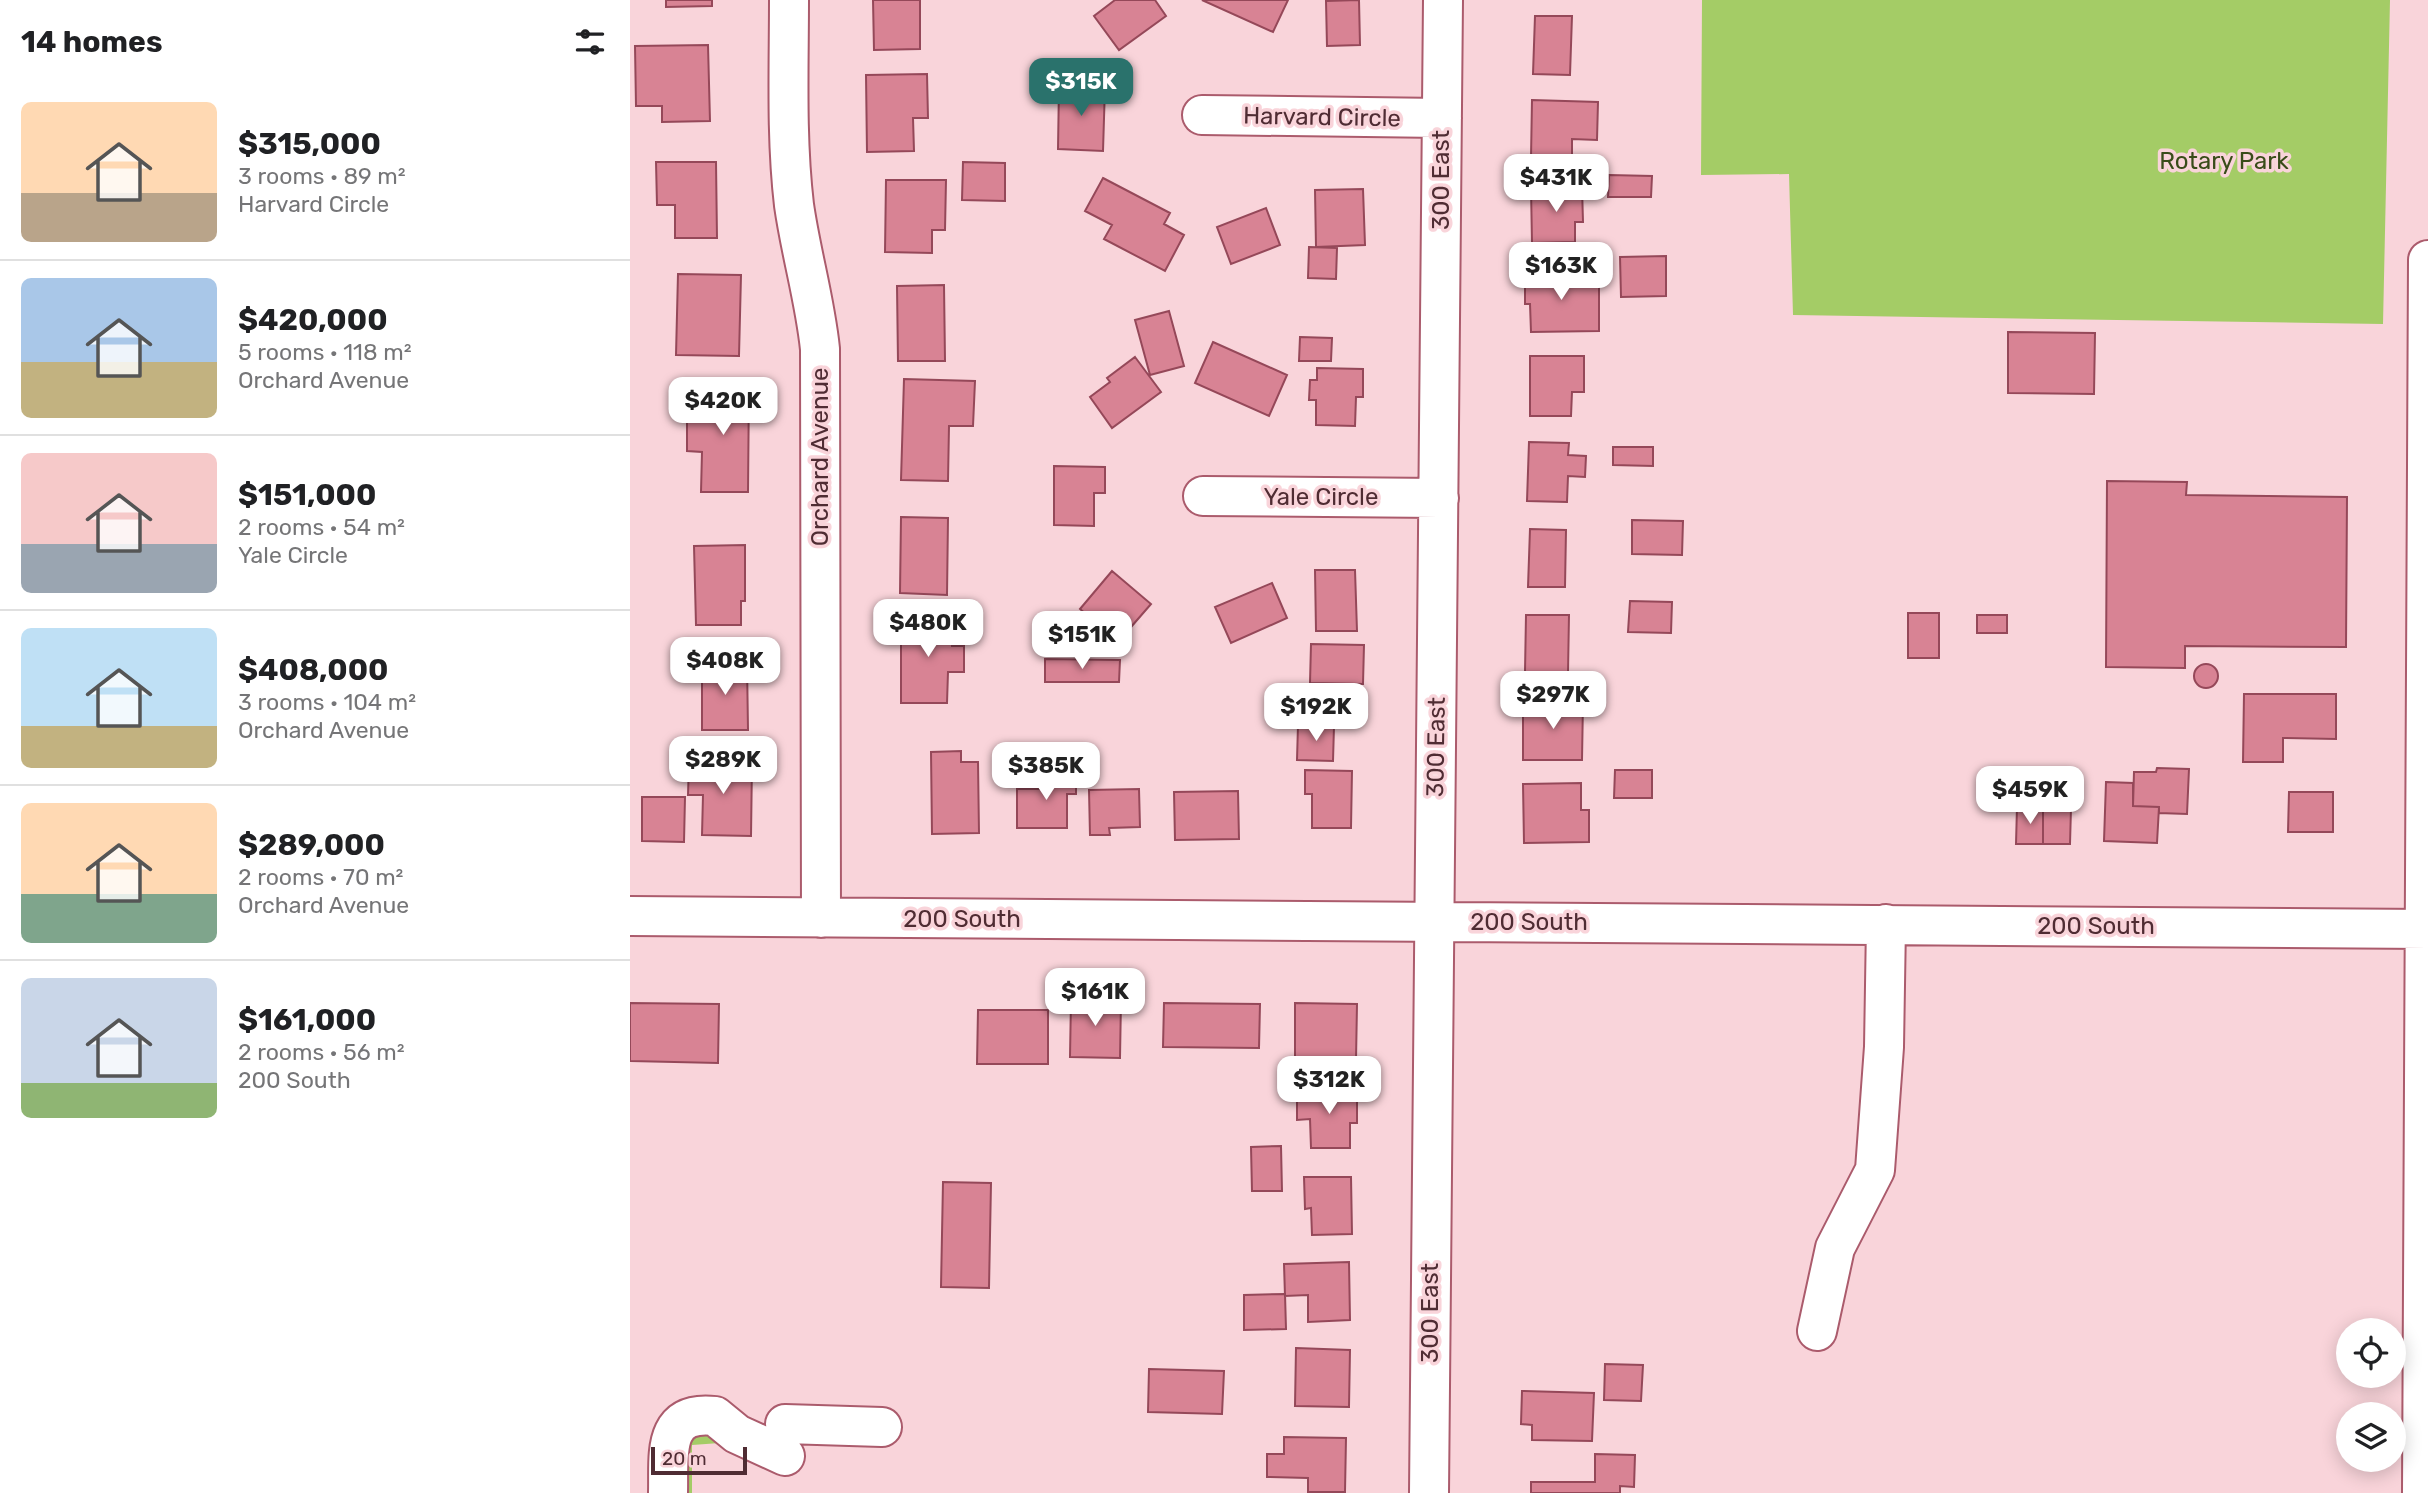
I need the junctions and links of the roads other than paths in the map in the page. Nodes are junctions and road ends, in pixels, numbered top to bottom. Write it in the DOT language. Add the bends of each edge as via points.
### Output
graph roads {
  1 [pos="789,0"];
  2 [pos="1443,0"];
  3 [pos="1202,115"];
  4 [pos="1442,118"];
  5 [pos="2428,260"];
  6 [pos="1203,496"];
  7 [pos="1439,498"];
  8 [pos="630,916"];
  9 [pos="821,918"];
  10 [pos="1434,922"];
  11 [pos="1886,925"];
  12 [pos="2426,929"];
  13 [pos="2426,1298"];
  14 [pos="1817,1331"];
  15 [pos="882,1427"];
  16 [pos="668,1493"];
  17 [pos="1429,1493"];
  18 [pos="2422,1493"];
  1 -- 9 [label="street, Orchard Avenue" via="790,166 820,349"];
  2 -- 4 [label="street, 300 East"];
  3 -- 4 [label="street, Harvard Circle"];
  4 -- 7 [label="street, 300 East"];
  5 -- 12 [label="street"];
  6 -- 7 [label="street, Yale Circle"];
  7 -- 10 [label="street, 300 East"];
  8 -- 9 [label="street, 200 South"];
  9 -- 10 [label="street, 200 South"];
  10 -- 11 [label="street, 200 South"];
  10 -- 17 [label="street, 300 East"];
  11 -- 12 [label="street, 200 South"];
  11 -- 14 [label="street" via="1875,1170 1835,1248"];
  12 -- 13 [label="street"];
  13 -- 18 [label="street"];
  15 -- 16 [label="street" via="785,1440 737,1434 715,1416 685,1419 675,1429 669,1446"];
}
